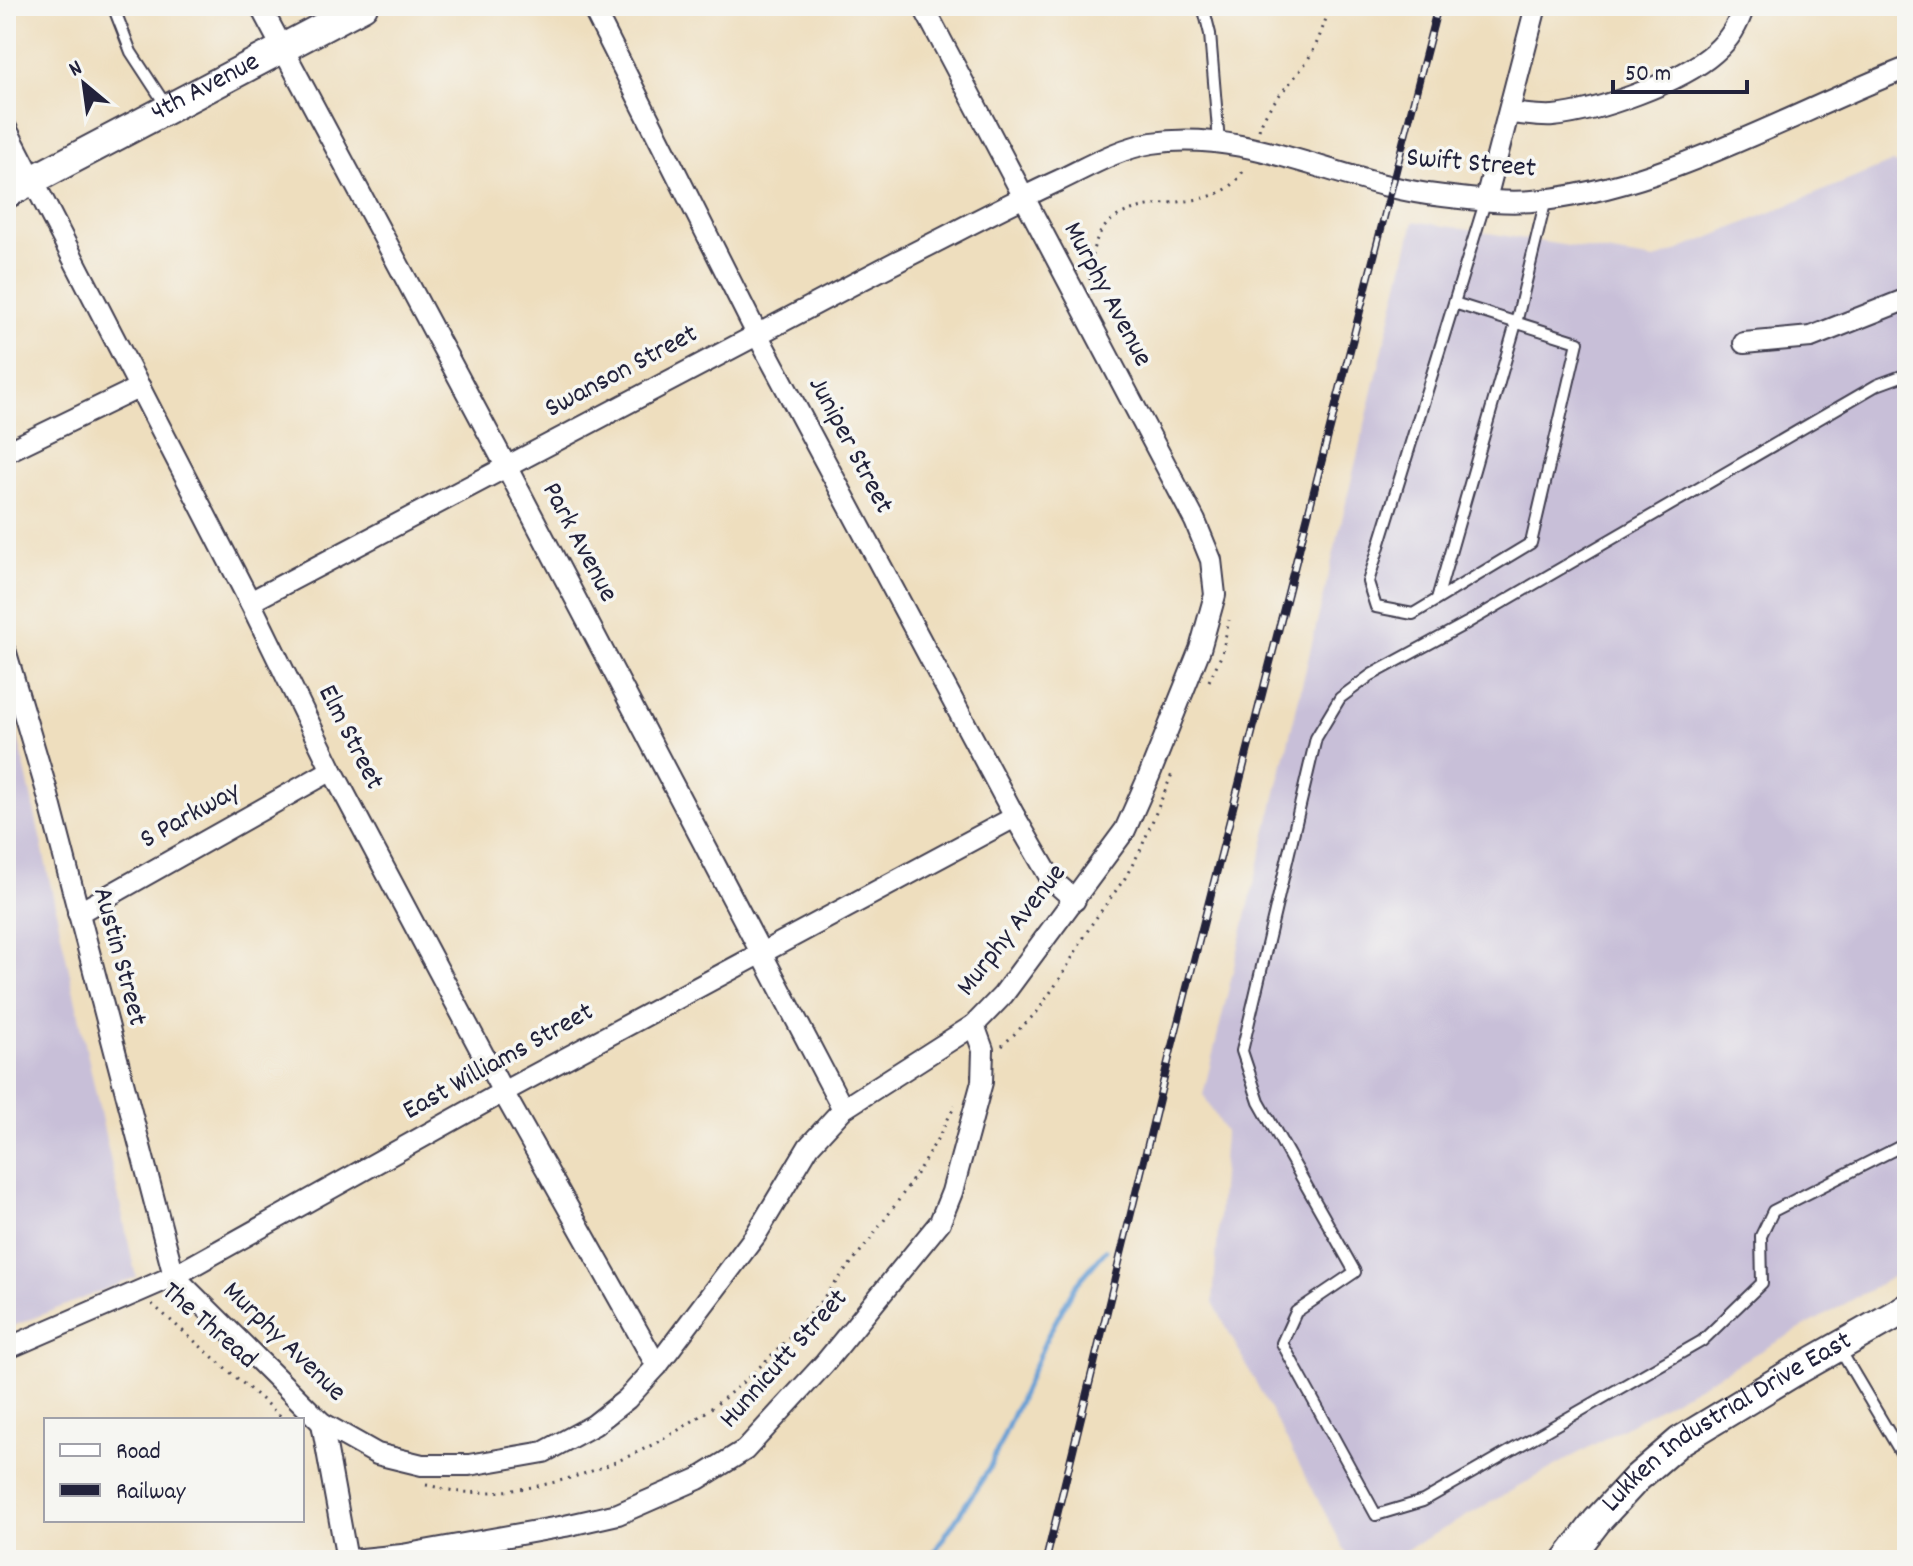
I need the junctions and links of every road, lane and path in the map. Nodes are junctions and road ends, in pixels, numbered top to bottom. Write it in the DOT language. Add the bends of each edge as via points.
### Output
graph roads {
  1 [pos="113,6"];
  2 [pos="260,6"];
  3 [pos="363,6"];
  4 [pos="592,6"];
  5 [pos="923,6"];
  6 [pos="1203,6"];
  7 [pos="1536,6"];
  8 [pos="1744,6"];
  9 [pos="282,48"];
  10 [pos="1907,68"];
  11 [pos="168,108"];
  12 [pos="1509,113"];
  13 [pos="6,128"];
  14 [pos="1219,142"];
  15 [pos="33,180"];
  16 [pos="6,194"];
  17 [pos="1023,197"];
  18 [pos="1486,199"];
  19 [pos="1546,199"];
  20 [pos="1907,299"];
  21 [pos="1454,303"];
  22 [pos="1516,323"];
  23 [pos="757,334"];
  24 [pos="1744,343"];
  25 [pos="1907,374"];
  26 [pos="140,387"];
  27 [pos="6,452"];
  28 [pos="506,466"];
  29 [pos="1437,599"];
  30 [pos="250,602"];
  31 [pos="6,653"];
  32 [pos="332,770"];
  33 [pos="1015,817"];
  34 [pos="1075,900"];
  35 [pos="78,913"];
  36 [pos="761,951"];
  37 [pos="974,1025"];
  38 [pos="503,1092"];
  39 [pos="843,1109"];
  40 [pos="1907,1143"];
  41 [pos="174,1276"];
  42 [pos="137,1292"];
  43 [pos="1907,1308"];
  44 [pos="1838,1347"];
  45 [pos="6,1349"];
  46 [pos="657,1366"];
  47 [pos="283,1418"];
  48 [pos="322,1423"];
  49 [pos="1907,1463"];
  50 [pos="349,1560"];
  51 [pos="1567,1560"];
  1 -- 11 [label="lane" via="131,52"];
  2 -- 9 [label="street, Park Avenue"];
  3 -- 9 [label="main road, 4th Avenue"];
  4 -- 23 [label="street, Juniper Street"];
  5 -- 17 [label="street, Murphy Avenue"];
  6 -- 14 [label="lane"];
  7 -- 12 [label="street"];
  8 -- 12 [label="street" via="1737,27 1714,54 1675,78 1580,112 1549,117"];
  9 -- 11 [label="main road, 4th Avenue"];
  9 -- 28 [label="street, Park Avenue"];
  10 -- 19 [label="street, Swift Street" via="1675,166"];
  11 -- 15 [label="main road, 4th Avenue"];
  12 -- 18 [label="street"];
  13 -- 15 [label="street, Elm Street"];
  14 -- 17 [label="street, Swift Street" via="1148,144"];
  14 -- 18 [label="street, Swift Street" via="1392,187"];
  15 -- 16 [label="main road, 4th Avenue"];
  15 -- 26 [label="street, Elm Street"];
  17 -- 23 [label="street, Swanson Street"];
  17 -- 34 [label="street, Murphy Avenue" via="1195,521 1211,560 1215,595 1200,649 1125,830"];
  18 -- 19 [label="street, Swift Street"];
  18 -- 21 [label="lane"];
  19 -- 22 [label="lane"];
  20 -- 24 [label="street" via="1811,337"];
  21 -- 22 [label="lane"];
  21 -- 29 [label="lane" via="1368,582 1376,607 1413,614"];
  22 -- 29 [label="lane"];
  22 -- 29 [label="lane" via="1578,342 1531,543"];
  23 -- 28 [label="street, Swanson Street"];
  23 -- 33 [label="street, Juniper Street"];
  25 -- 40 [label="lane" via="1877,385 1371,675 1340,698 1316,738 1242,1051 1259,1102 1355,1272 1296,1312 1282,1343 1376,1515 1423,1501 1702,1341 1762,1283 1761,1236 1773,1211"];
  26 -- 27 [label="street"];
  26 -- 30 [label="street, Elm Street"];
  28 -- 30 [label="street, Swanson Street"];
  28 -- 36 [label="street, Park Avenue"];
  30 -- 32 [label="street, Elm Street"];
  31 -- 35 [label="street, Austin Street"];
  32 -- 35 [label="street, S Parkway"];
  32 -- 38 [label="street, Elm Street"];
  33 -- 34 [label="street, Juniper Street" via="1051,879"];
  33 -- 36 [label="street, East Williams Street"];
  34 -- 37 [label="street, Murphy Avenue"];
  35 -- 41 [label="street, Austin Street"];
  36 -- 38 [label="street, East Williams Street"];
  36 -- 39 [label="street, Park Avenue"];
  37 -- 39 [label="street, Murphy Avenue"];
  37 -- 50 [label="street, Hunnicutt Street" via="983,1050 982,1082 940,1222 825,1363 745,1450 698,1479 618,1514 402,1555"];
  38 -- 41 [label="street, East Williams Street"];
  38 -- 46 [label="street, Elm Street"];
  39 -- 46 [label="street, Murphy Avenue" via="809,1146 755,1236"];
  41 -- 42 [label="street, East Williams Street"];
  41 -- 48 [label="street, Murphy Avenue"];
  42 -- 45 [label="street, East Williams Street"];
  42 -- 47 [label="path, The Thread"];
  43 -- 44 [label="main road, Lukken Industrial Drive East"];
  44 -- 49 [label="lane"];
  44 -- 51 [label="main road, Lukken Industrial Drive East" via="1680,1441 1637,1478"];
  46 -- 48 [label="street, Murphy Avenue" via="594,1425 544,1452 469,1465 422,1465 377,1454"];
  48 -- 50 [label="street"];
}
